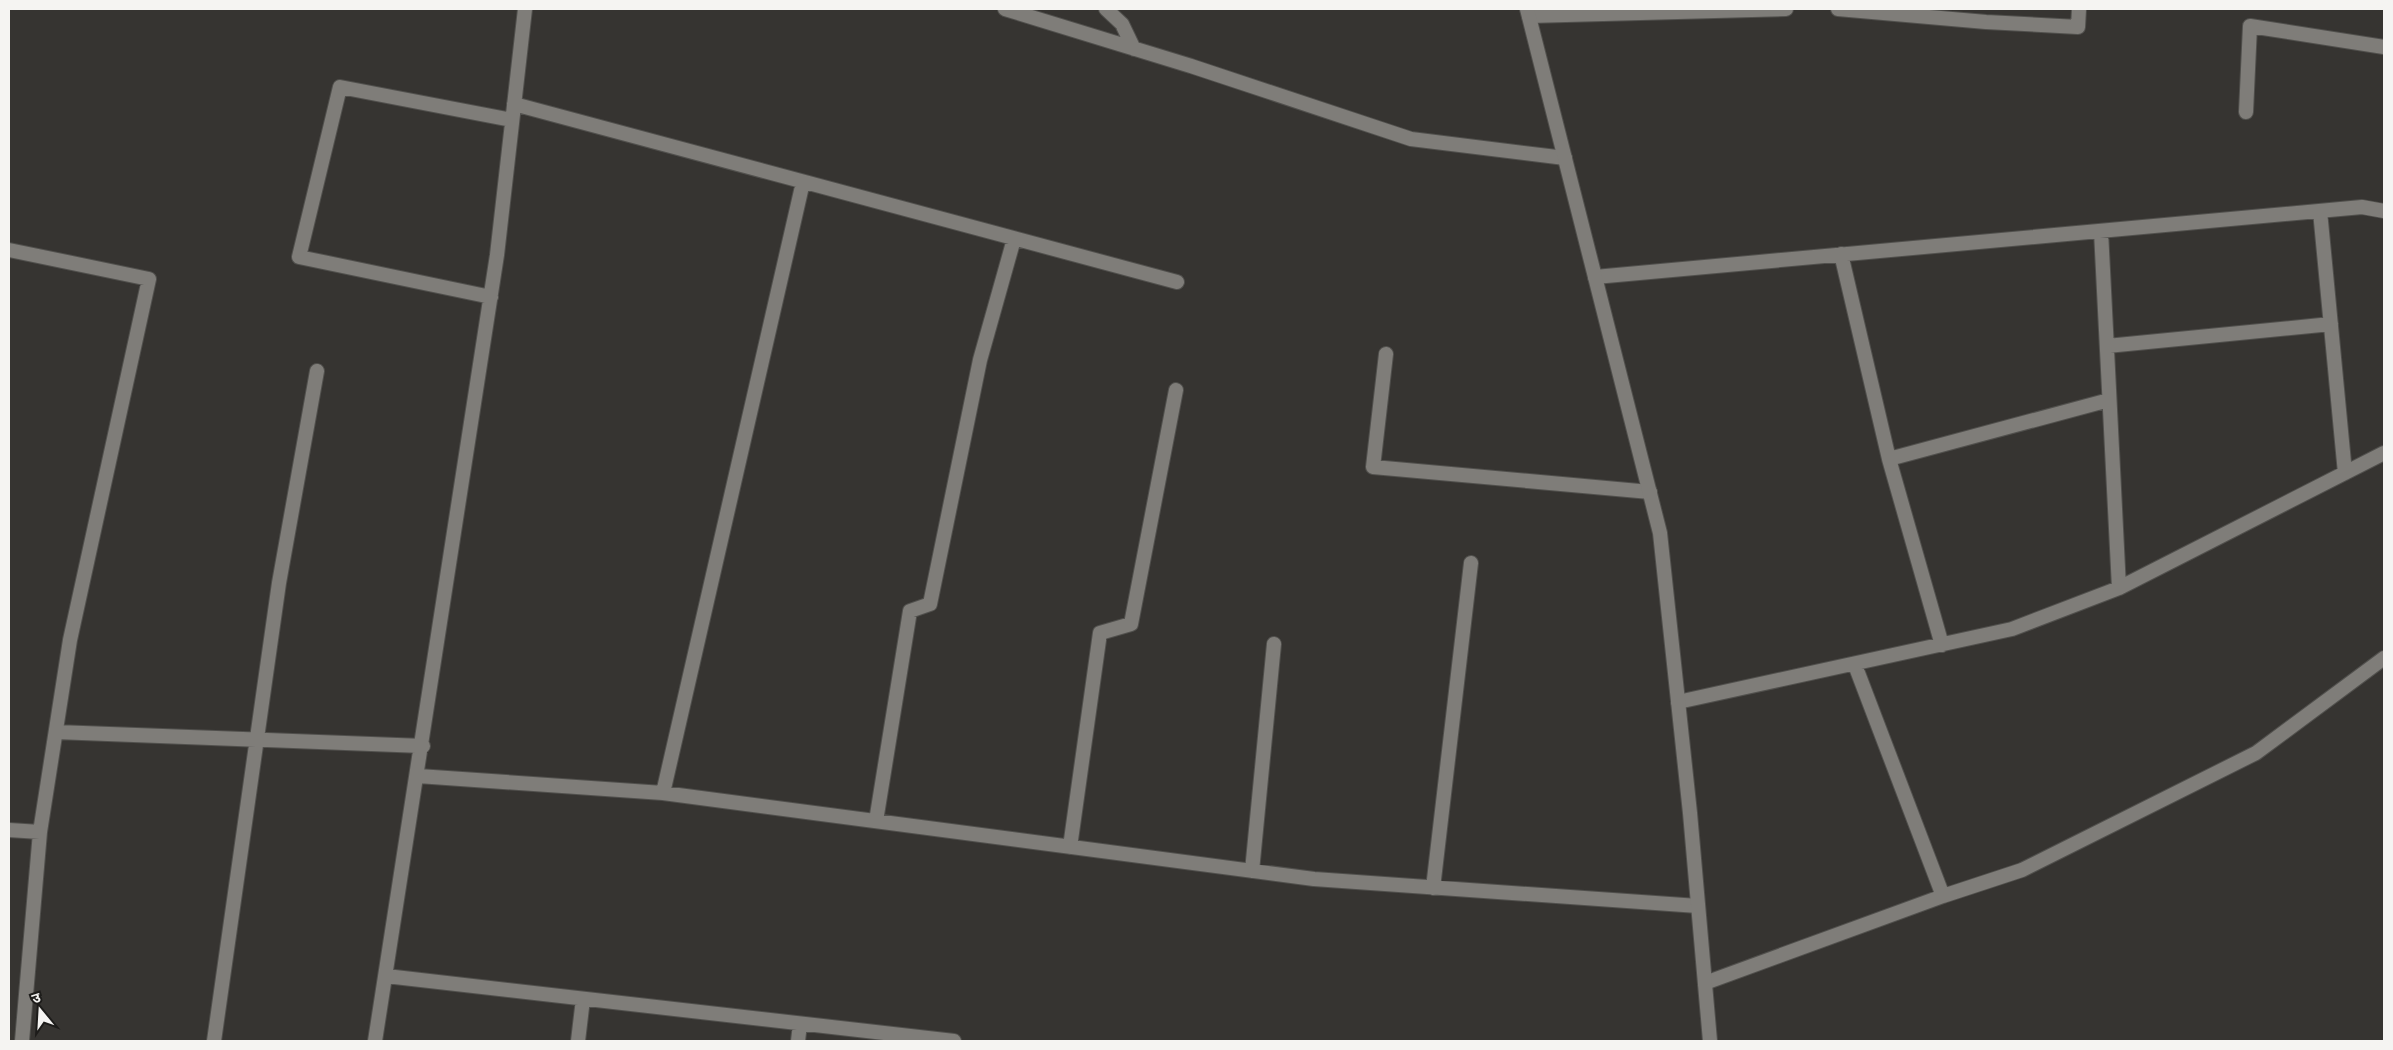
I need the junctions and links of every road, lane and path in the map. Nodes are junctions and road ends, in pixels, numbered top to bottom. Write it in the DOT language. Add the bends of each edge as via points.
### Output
graph roads {
  1 [pos="525,9"];
  2 [pos="1005,9"];
  3 [pos="1106,9"];
  4 [pos="1786,9"];
  5 [pos="1838,9"];
  6 [pos="2079,9"];
  7 [pos="1528,12"];
  8 [pos="2384,47"];
  9 [pos="1134,49"];
  10 [pos="514,104"];
  11 [pos="2246,112"];
  12 [pos="512,120"];
  13 [pos="1565,158"];
  14 [pos="803,182"];
  15 [pos="2320,211"];
  16 [pos="2384,211"];
  17 [pos="2101,231"];
  18 [pos="1014,239"];
  19 [pos="9,250"];
  20 [pos="1841,254"];
  21 [pos="1595,276"];
  22 [pos="1177,282"];
  23 [pos="491,297"];
  24 [pos="2331,324"];
  25 [pos="2107,346"];
  26 [pos="1386,354"];
  27 [pos="317,370"];
  28 [pos="1176,390"];
  29 [pos="2110,400"];
  30 [pos="2384,453"];
  31 [pos="1889,459"];
  32 [pos="2345,473"];
  33 [pos="1650,492"];
  34 [pos="1471,563"];
  35 [pos="2119,588"];
  36 [pos="1274,644"];
  37 [pos="1942,645"];
  38 [pos="2384,658"];
  39 [pos="1854,665"];
  40 [pos="1678,702"];
  41 [pos="56,732"];
  42 [pos="257,740"];
  43 [pos="423,746"];
  44 [pos="418,776"];
  45 [pos="663,793"];
  46 [pos="876,821"];
  47 [pos="9,830"];
  48 [pos="40,832"];
  49 [pos="1070,847"];
  50 [pos="1252,871"];
  51 [pos="1433,888"];
  52 [pos="1943,896"];
  53 [pos="1698,906"];
  54 [pos="386,976"];
  55 [pos="1705,983"];
  56 [pos="582,999"];
  57 [pos="800,1024"];
  58 [pos="22,1041"];
  59 [pos="214,1041"];
  60 [pos="376,1041"];
  61 [pos="578,1041"];
  62 [pos="798,1041"];
  63 [pos="954,1041"];
  64 [pos="1710,1041"];
  1 -- 10 [label="street"];
  2 -- 9 [label="street"];
  3 -- 9 [label="street" via="1122,24"];
  4 -- 7 [label="street"];
  5 -- 6 [label="street" via="1986,22 2078,26"];
  7 -- 13 [label="street"];
  8 -- 11 [label="street" via="2250,26"];
  9 -- 13 [label="street" via="1411,139"];
  10 -- 12 [label="street"];
  10 -- 14 [label="street"];
  12 -- 23 [label="street"];
  12 -- 23 [label="street" via="340,87 299,257"];
  13 -- 21 [label="street"];
  14 -- 18 [label="street"];
  14 -- 45 [label="street"];
  15 -- 16 [label="street" via="2362,208"];
  15 -- 17 [label="street"];
  15 -- 24 [label="street"];
  17 -- 20 [label="street"];
  17 -- 25 [label="street"];
  18 -- 22 [label="street"];
  18 -- 46 [label="street" via="980,360 930,604 910,610"];
  19 -- 41 [label="street" via="149,279 70,640"];
  20 -- 21 [label="street"];
  20 -- 31 [label="street"];
  21 -- 33 [label="street"];
  23 -- 43 [label="street"];
  24 -- 25 [label="street"];
  24 -- 32 [label="street"];
  25 -- 29 [label="street"];
  26 -- 33 [label="street" via="1373,467"];
  27 -- 42 [label="street" via="279,583"];
  28 -- 49 [label="street" via="1131,624 1100,634"];
  29 -- 31 [label="street"];
  29 -- 35 [label="street"];
  30 -- 32 [label="street"];
  31 -- 37 [label="street"];
  32 -- 35 [label="street"];
  33 -- 40 [label="street" via="1660,533"];
  34 -- 51 [label="street"];
  35 -- 37 [label="street" via="2012,630"];
  36 -- 50 [label="street"];
  37 -- 39 [label="street"];
  38 -- 52 [label="street" via="2256,753 2022,870"];
  39 -- 40 [label="street"];
  39 -- 52 [label="street"];
  40 -- 53 [label="street"];
  41 -- 42 [label="street"];
  41 -- 48 [label="street"];
  42 -- 43 [label="street"];
  42 -- 59 [label="street"];
  43 -- 44 [label="street"];
  44 -- 45 [label="street"];
  44 -- 54 [label="street"];
  45 -- 46 [label="street"];
  46 -- 49 [label="street"];
  47 -- 48 [label="street"];
  48 -- 58 [label="street"];
  49 -- 50 [label="street"];
  50 -- 51 [label="street"];
  51 -- 53 [label="street"];
  52 -- 55 [label="street"];
  53 -- 55 [label="street"];
  54 -- 56 [label="street"];
  54 -- 60 [label="street"];
  55 -- 64 [label="street"];
  56 -- 57 [label="street"];
  56 -- 61 [label="street"];
  57 -- 62 [label="street"];
  57 -- 63 [label="street"];
}
